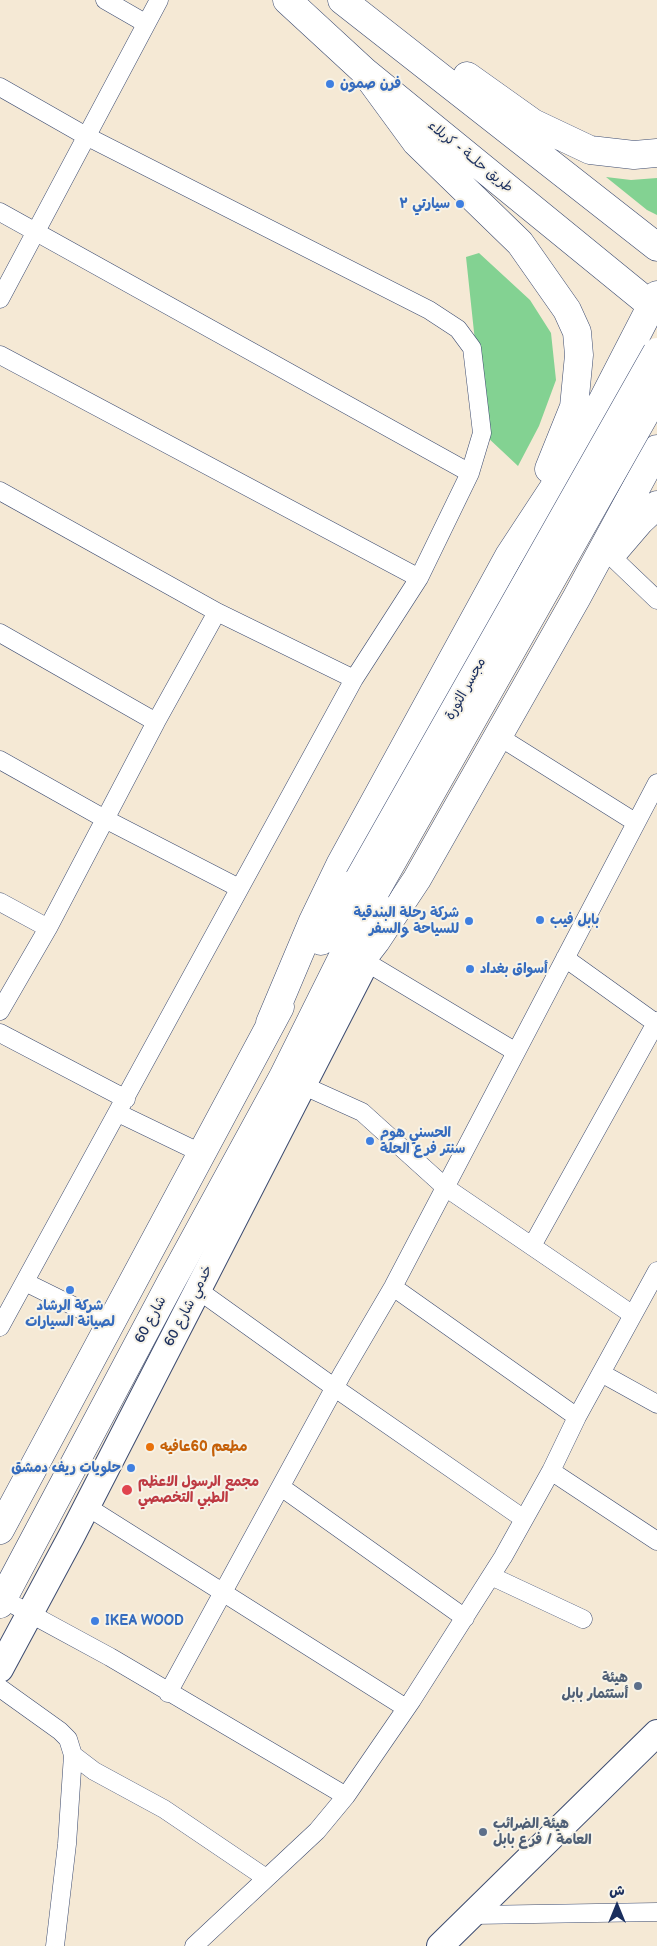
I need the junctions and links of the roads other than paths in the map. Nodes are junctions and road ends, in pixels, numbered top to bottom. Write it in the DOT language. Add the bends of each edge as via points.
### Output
graph roads {
  1 [pos="105,0"];
  2 [pos="160,0"];
  3 [pos="287,0"];
  4 [pos="351,8"];
  5 [pos="145,23"];
  6 [pos="364,71"];
  7 [pos="0,87"];
  8 [pos="86,136"];
  9 [pos="657,154"];
  10 [pos="0,212"];
  11 [pos="36,231"];
  12 [pos="657,247"];
  13 [pos="0,300"];
  14 [pos="655,303"];
  15 [pos="657,352"];
  16 [pos="0,356"];
  17 [pos="657,393"];
  18 [pos="657,448"];
  19 [pos="572,460"];
  20 [pos="470,473"];
  21 [pos="0,491"];
  22 [pos="633,493"];
  23 [pos="657,505"];
  24 [pos="509,556"];
  25 [pos="611,556"];
  26 [pos="419,578"];
  27 [pos="577,597"];
  28 [pos="657,600"];
  29 [pos="217,612"];
  30 [pos="0,633"];
  31 [pos="354,679"];
  32 [pos="156,722"];
  33 [pos="498,736"];
  34 [pos="0,760"];
  35 [pos="657,783"];
  36 [pos="105,819"];
  37 [pos="635,822"];
  38 [pos="367,884"];
  39 [pos="239,888"];
  40 [pos="0,902"];
  41 [pos="48,928"];
  42 [pos="371,952"];
  43 [pos="565,958"];
  44 [pos="0,1011"];
  45 [pos="270,1023"];
  46 [pos="657,1023"];
  47 [pos="0,1033"];
  48 [pos="302,1036"];
  49 [pos="516,1052"];
  50 [pos="302,1085"];
  51 [pos="122,1106"];
  52 [pos="201,1153"];
  53 [pos="445,1187"];
  54 [pos="532,1246"];
  55 [pos="656,1275"];
  56 [pos="25,1282"];
  57 [pos="393,1287"];
  58 [pos="198,1290"];
  59 [pos="633,1315"];
  60 [pos="110,1324"];
  61 [pos="0,1328"];
  62 [pos="601,1373"];
  63 [pos="335,1388"];
  64 [pos="657,1404"];
  65 [pos="577,1417"];
  66 [pos="551,1472"];
  67 [pos="281,1487"];
  68 [pos="86,1506"];
  69 [pos="524,1519"];
  70 [pos="0,1530"];
  71 [pos="657,1541"];
  72 [pos="491,1576"];
  73 [pos="224,1592"];
  74 [pos="1,1601"];
  75 [pos="30,1614"];
  76 [pos="465,1618"];
  77 [pos="583,1619"];
  78 [pos="0,1669"];
  79 [pos="0,1688"];
  80 [pos="168,1693"];
  81 [pos="406,1708"];
  82 [pos="657,1733"];
  83 [pos="73,1755"];
  84 [pos="346,1796"];
  85 [pos="266,1878"];
  86 [pos="657,1912"];
  87 [pos="474,1914"];
  88 [pos="55,1946"];
  89 [pos="194,1946"];
  90 [pos="440,1946"];
  1 -- 5 [label="street"];
  2 -- 5 [label="street"];
  3 -- 6 [label="highway, طريق حلــة - كربلاء"];
  4 -- 9 [label="highway" via="465,74 533,124 590,150"];
  4 -- 12 [label="highway"];
  5 -- 8 [label="street"];
  6 -- 14 [label="highway, طريق حلــة - كربلاء"];
  6 -- 24 [label="highway" via="416,142 520,243 567,310 576,332 579,354 574,407 554,460"];
  7 -- 8 [label="street"];
  8 -- 11 [label="street"];
  8 -- 20 [label="street" via="429,310 458,329 472,348 482,433"];
  10 -- 11 [label="street"];
  11 -- 13 [label="street"];
  11 -- 20 [label="street"];
  14 -- 19 [label="highway"];
  15 -- 38 [label="highway, مجسر الثورة, bridge"];
  16 -- 26 [label="street"];
  17 -- 38 [label="highway, مجسر الثورة, bridge"];
  18 -- 22 [label="highway"];
  19 -- 22 [label="highway" via="593,447 617,449 630,458 638,474"];
  19 -- 24 [label="highway"];
  20 -- 26 [label="street"];
  21 -- 29 [label="street"];
  22 -- 27 [label="highway"];
  23 -- 25 [label="highway"];
  24 -- 45 [label="highway" via="340,865"];
  25 -- 27 [label="highway"];
  25 -- 28 [label="street"];
  26 -- 31 [label="street"];
  27 -- 33 [label="highway"];
  29 -- 31 [label="street"];
  29 -- 32 [label="street"];
  30 -- 32 [label="street"];
  31 -- 39 [label="street"];
  32 -- 36 [label="street"];
  33 -- 37 [label="street"];
  33 -- 42 [label="highway" via="417,879"];
  34 -- 36 [label="street"];
  35 -- 37 [label="street"];
  36 -- 39 [label="street"];
  36 -- 41 [label="street"];
  37 -- 43 [label="street"];
  38 -- 45 [label="highway, مجسر الثورة"];
  38 -- 48 [label="highway, مجسر الثورة"];
  39 -- 51 [label="street"];
  40 -- 41 [label="street"];
  41 -- 44 [label="street"];
  42 -- 48 [label="highway"];
  42 -- 49 [label="street"];
  42 -- 50 [label="main road, خدمي شارع 60"];
  43 -- 46 [label="street"];
  43 -- 49 [label="street"];
  45 -- 52 [label="highway"];
  46 -- 54 [label="street"];
  47 -- 51 [label="street"];
  48 -- 74 [label="highway, شارع 60" via="283,1077"];
  49 -- 53 [label="street"];
  50 -- 53 [label="street" via="362,1112"];
  50 -- 58 [label="main road, خدمي شارع 60"];
  51 -- 52 [label="street"];
  51 -- 56 [label="street"];
  52 -- 60 [label="highway"];
  53 -- 54 [label="street"];
  53 -- 57 [label="street"];
  54 -- 59 [label="street"];
  55 -- 59 [label="street"];
  56 -- 60 [label="street"];
  56 -- 61 [label="street"];
  57 -- 63 [label="street"];
  57 -- 65 [label="street"];
  58 -- 63 [label="street"];
  58 -- 68 [label="main road, خدمي شارع 60"];
  59 -- 62 [label="street"];
  60 -- 70 [label="highway"];
  62 -- 64 [label="street"];
  62 -- 65 [label="street"];
  63 -- 67 [label="street"];
  63 -- 69 [label="street"];
  65 -- 66 [label="street"];
  66 -- 69 [label="street"];
  66 -- 71 [label="street"];
  67 -- 73 [label="street"];
  67 -- 76 [label="street"];
  68 -- 73 [label="street"];
  68 -- 75 [label="main road, خدمي شارع 60"];
  69 -- 72 [label="street"];
  72 -- 76 [label="street"];
  72 -- 77 [label="street"];
  73 -- 80 [label="street"];
  73 -- 81 [label="street"];
  74 -- 75 [label="street"];
  75 -- 78 [label="main road, خدمي شارع 60"];
  75 -- 80 [label="street"];
  76 -- 81 [label="street"];
  79 -- 83 [label="street" via="60,1731 68,1739"];
  80 -- 84 [label="street"];
  81 -- 84 [label="street"];
  82 -- 87 [label="main road"];
  83 -- 85 [label="street" via="94,1771 164,1809"];
  83 -- 88 [label="street"];
  84 -- 85 [label="street" via="317,1831"];
  85 -- 89 [label="street"];
  86 -- 87 [label="street"];
  87 -- 90 [label="main road"];
}
